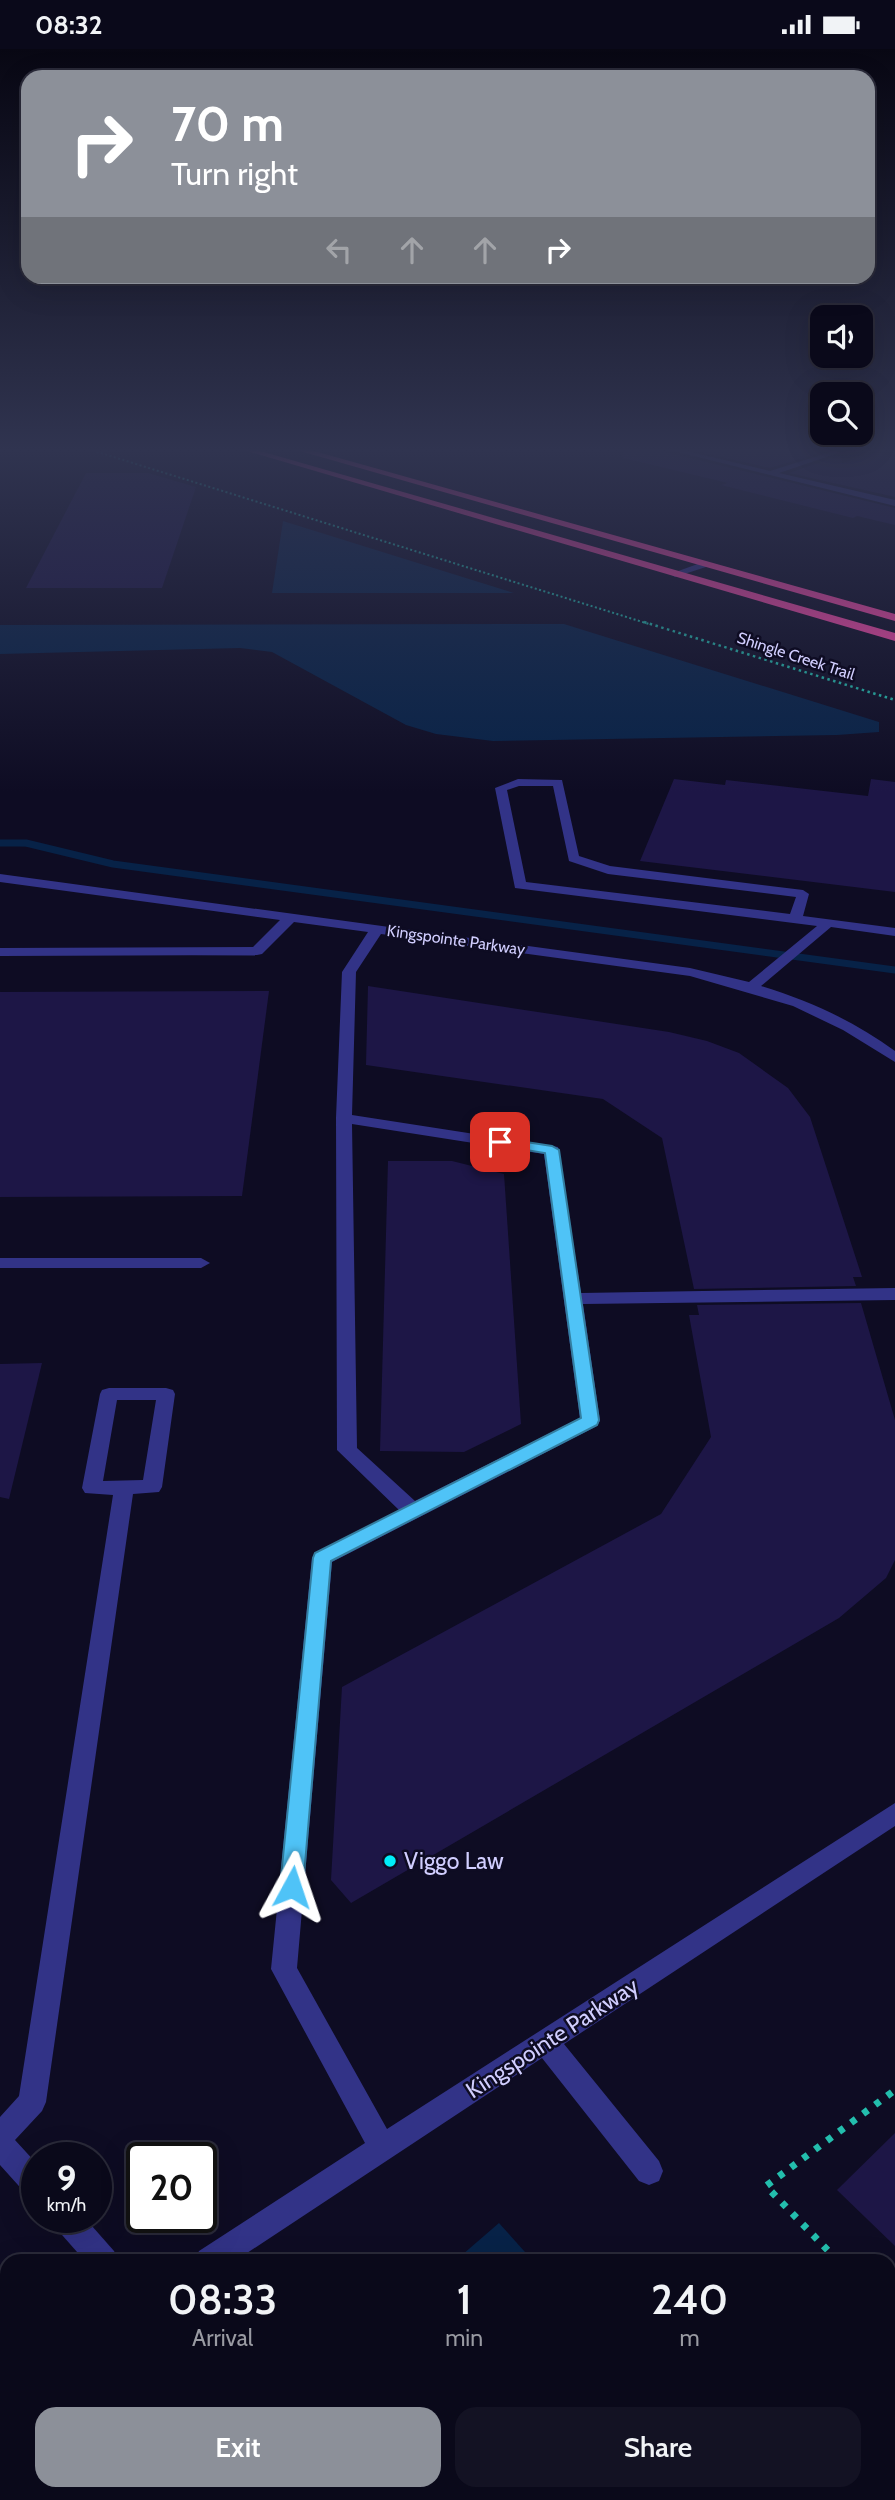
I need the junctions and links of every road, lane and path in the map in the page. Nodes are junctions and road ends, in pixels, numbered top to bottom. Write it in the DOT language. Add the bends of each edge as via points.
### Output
graph roads {
  1 [pos="456,563"];
  2 [pos="642,563"];
  3 [pos="706,564"];
  4 [pos="675,573"];
  5 [pos="895,618"];
  6 [pos="895,637"];
  7 [pos="895,700"];
  8 [pos="0,878"];
  9 [pos="290,918"];
  10 [pos="796,919"];
  11 [pos="828,923"];
  12 [pos="377,929"];
  13 [pos="895,932"];
  14 [pos="0,953"];
  15 [pos="753,986"];
  16 [pos="895,1058"];
  17 [pos="344,1118"];
  18 [pos="0,1263"];
  19 [pos="201,1263"];
  20 [pos="895,1294"];
  21 [pos="573,1299"];
  22 [pos="124,1487"];
  23 [pos="413,1511"];
  24 [pos="895,1813"];
  25 [pos="546,2042"];
  26 [pos="895,2090"];
  27 [pos="0,2137"];
  28 [pos="0,2144"];
  29 [pos="383,2148"];
  30 [pos="21,2167"];
  31 [pos="649,2171"];
  32 [pos="79,2233"];
  33 [pos="98,2254"];
  34 [pos="220,2254"];
  35 [pos="831,2254"];
  1 -- 7 [label="path, Shingle Creek Trail"];
  2 -- 4 [label="highway"];
  3 -- 4 [label="street"];
  3 -- 5 [label="highway"];
  4 -- 6 [label="highway"];
  8 -- 9 [label="street, Kingspointe Parkway"];
  9 -- 12 [label="street, Kingspointe Parkway"];
  9 -- 14 [label="street" via="257,951"];
  10 -- 10 [label="street" via="520,885 501,787 558,782 573,858 608,870 803,894"];
  10 -- 11 [label="street"];
  11 -- 13 [label="street"];
  11 -- 15 [label="street"];
  12 -- 15 [label="street, Kingspointe Parkway" via="690,972"];
  12 -- 17 [label="street" via="349,972"];
  15 -- 16 [label="street, Kingspointe Parkway" via="867,1036"];
  17 -- 21 [label="street" via="552,1150"];
  17 -- 23 [label="street" via="347,1450"];
  18 -- 19 [label="street"];
  20 -- 21 [label="street"];
  21 -- 23 [label="street" via="590,1420"];
  22 -- 22 [label="street" via="152,1487 166,1394 108,1394 92,1487"];
  22 -- 27 [label="street" via="32,2102"];
  23 -- 29 [label="street" via="322,1558 284,1969"];
  24 -- 25 [label="street, Kingspointe Parkway"];
  25 -- 29 [label="street, Kingspointe Parkway"];
  25 -- 31 [label="street"];
  26 -- 35 [label="path" via="766,2186"];
  28 -- 30 [label="street"];
  29 -- 34 [label="street, Kingspointe Parkway"];
  32 -- 33 [label="street"];
}
